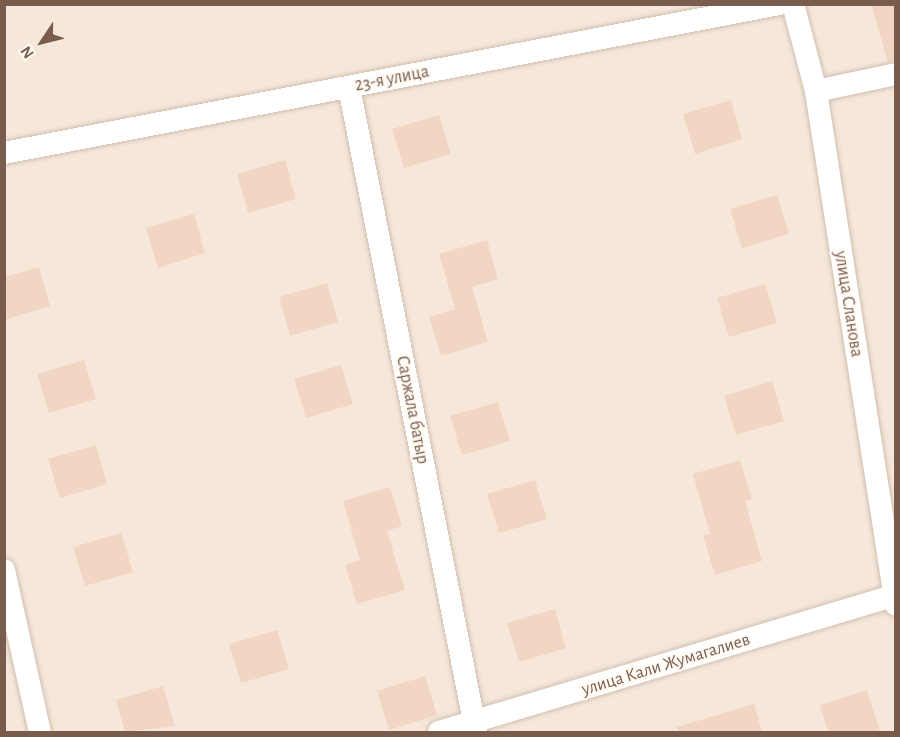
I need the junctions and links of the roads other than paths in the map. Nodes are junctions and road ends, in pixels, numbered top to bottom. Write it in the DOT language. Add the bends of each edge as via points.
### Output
graph roads {
  1 [pos="779,4"];
  2 [pos="793,4"];
  3 [pos="896,74"];
  4 [pos="349,87"];
  5 [pos="816,91"];
  6 [pos="4,153"];
  7 [pos="4,570"];
  8 [pos="894,601"];
  9 [pos="475,728"];
  10 [pos="40,732"];
  11 [pos="439,732"];
  1 -- 4 [label="street, 23-я улица"];
  2 -- 5 [label="street, улица Сланова"];
  3 -- 5 [label="street"];
  4 -- 6 [label="street, 23-я улица"];
  4 -- 9 [label="street, Саржала батыр"];
  5 -- 8 [label="street, улица Сланова"];
  7 -- 10 [label="street"];
  8 -- 9 [label="street, улица Кали Жумагалиев"];
  9 -- 11 [label="street, улица Кали Жумагалиев"];
}
